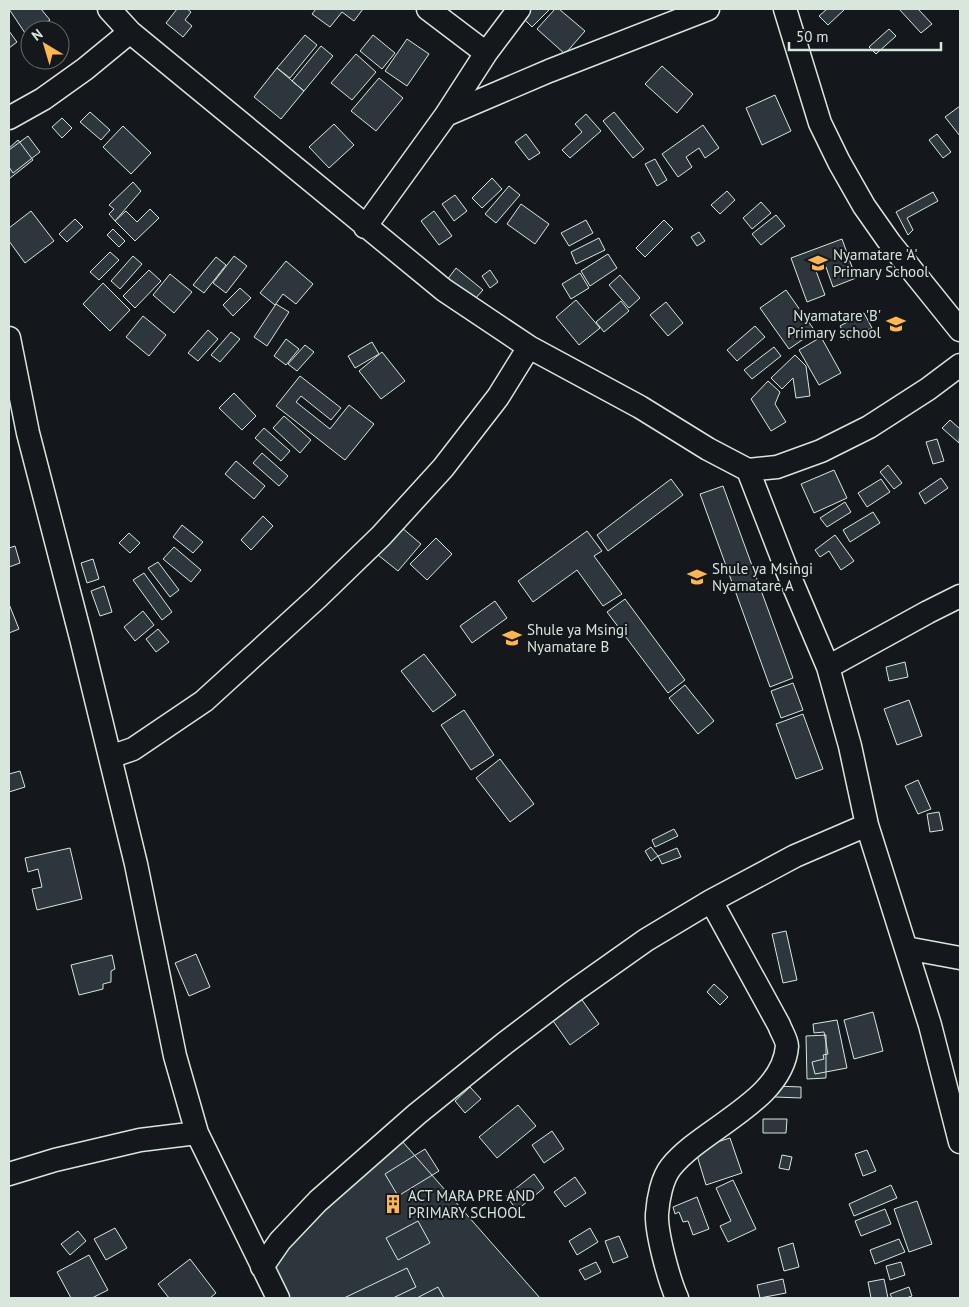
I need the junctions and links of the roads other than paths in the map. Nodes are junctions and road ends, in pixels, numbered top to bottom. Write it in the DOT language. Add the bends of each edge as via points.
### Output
graph roads {
  1 [pos="109,9"];
  2 [pos="428,9"];
  3 [pos="519,9"];
  4 [pos="708,9"];
  5 [pos="786,9"];
  6 [pos="130,32"];
  7 [pos="486,53"];
  8 [pos="446,115"];
  9 [pos="9,118"];
  10 [pos="365,227"];
  11 [pos="953,309"];
  12 [pos="960,330"];
  13 [pos="9,338"];
  14 [pos="529,347"];
  15 [pos="960,365"];
  16 [pos="18,436"];
  17 [pos="748,470"];
  18 [pos="960,596"];
  19 [pos="828,667"];
  20 [pos="110,757"];
  21 [pos="867,825"];
  22 [pos="711,901"];
  23 [pos="906,948"];
  24 [pos="960,958"];
  25 [pos="197,1133"];
  26 [pos="960,1142"];
  27 [pos="9,1174"];
  28 [pos="262,1268"];
  29 [pos="278,1298"];
  30 [pos="677,1298"];
  1 -- 6 [label="street"];
  2 -- 7 [label="street"];
  3 -- 7 [label="street"];
  4 -- 8 [label="street"];
  5 -- 11 [label="street" via="820,124 838,162 890,243"];
  6 -- 9 [label="street" via="43,99"];
  6 -- 10 [label="street"];
  7 -- 8 [label="street"];
  8 -- 10 [label="street"];
  10 -- 14 [label="street" via="444,290"];
  11 -- 12 [label="street"];
  13 -- 16 [label="street"];
  14 -- 17 [label="street" via="640,406"];
  14 -- 20 [label="street" via="498,397 443,468 381,536 204,701 133,749"];
  15 -- 17 [label="street" via="869,427 821,451 777,467"];
  16 -- 20 [label="street" via="81,638"];
  17 -- 19 [label="street"];
  18 -- 19 [label="street"];
  19 -- 21 [label="street"];
  20 -- 25 [label="street" via="136,864 175,1056"];
  21 -- 22 [label="street" via="796,856"];
  21 -- 23 [label="street"];
  22 -- 28 [label="street" via="646,940 570,993 454,1084 318,1201 280,1241"];
  22 -- 30 [label="street" via="787,1044 782,1065 753,1102 690,1148 670,1168 661,1191 657,1215 663,1254"];
  23 -- 24 [label="street"];
  23 -- 26 [label="street"];
  25 -- 27 [label="street" via="140,1140"];
  25 -- 28 [label="street"];
  28 -- 29 [label="street"];
}
